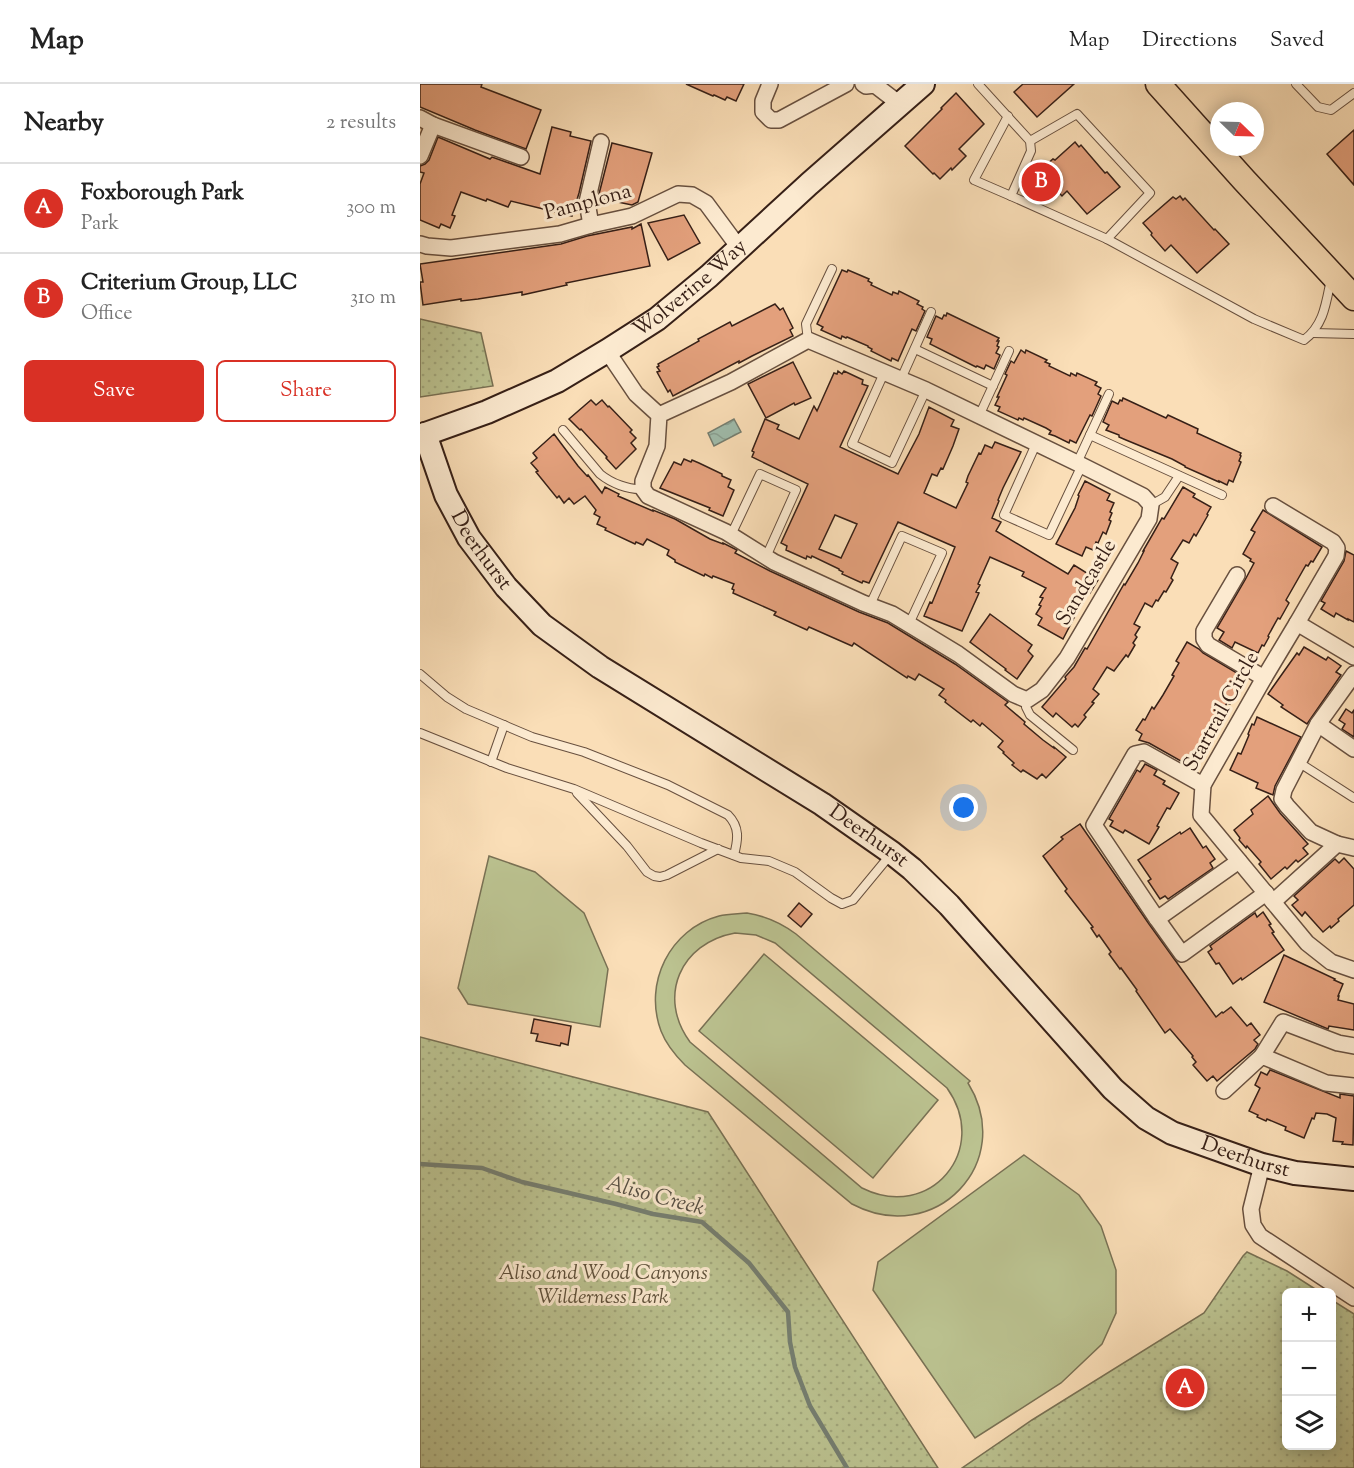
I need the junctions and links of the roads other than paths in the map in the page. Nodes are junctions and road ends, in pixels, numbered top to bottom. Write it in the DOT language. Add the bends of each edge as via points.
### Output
graph roads {
  1 [pos="770,84"];
  2 [pos="846,84"];
  3 [pos="923,84"];
  4 [pos="978,84"];
  5 [pos="1158,84"];
  6 [pos="1296,84"];
  7 [pos="865,85"];
  8 [pos="1354,93"];
  9 [pos="897,108"];
  10 [pos="1008,116"];
  11 [pos="427,122"];
  12 [pos="1030,141"];
  13 [pos="601,142"];
  14 [pos="420,156"];
  15 [pos="521,158"];
  16 [pos="1011,196"];
  17 [pos="591,225"];
  18 [pos="1107,239"];
  19 [pos="420,244"];
  20 [pos="740,249"];
  21 [pos="832,269"];
  22 [pos="1332,275"];
  23 [pos="1354,298"];
  24 [pos="931,312"];
  25 [pos="1313,333"];
  26 [pos="1354,334"];
  27 [pos="808,340"];
  28 [pos="915,349"];
  29 [pos="607,351"];
  30 [pos="1009,351"];
  31 [pos="884,373"];
  32 [pos="901,379"];
  33 [pos="993,386"];
  34 [pos="926,390"];
  35 [pos="1109,394"];
  36 [pos="659,415"];
  37 [pos="979,416"];
  38 [pos="563,430"];
  39 [pos="422,435"];
  40 [pos="1090,435"];
  41 [pos="1036,444"];
  42 [pos="1079,464"];
  43 [pos="1179,476"];
  44 [pos="643,489"];
  45 [pos="1222,495"];
  46 [pos="1151,505"];
  47 [pos="1273,506"];
  48 [pos="731,535"];
  49 [pos="766,557"];
  50 [pos="1237,575"];
  51 [pos="870,605"];
  52 [pos="1297,623"];
  53 [pos="909,624"];
  54 [pos="1354,657"];
  55 [pos="420,674"];
  56 [pos="1354,674"];
  57 [pos="1264,678"];
  58 [pos="1027,699"];
  59 [pos="1318,724"];
  60 [pos="504,725"];
  61 [pos="420,733"];
  62 [pos="1354,749"];
  63 [pos="1073,750"];
  64 [pos="491,762"];
  65 [pos="1298,762"];
  66 [pos="1203,785"];
  67 [pos="574,789"];
  68 [pos="1354,798"];
  69 [pos="1337,844"];
  70 [pos="1354,848"];
  71 [pos="718,849"];
  72 [pos="892,853"];
  73 [pos="734,855"];
  74 [pos="1239,861"];
  75 [pos="1269,897"];
  76 [pos="1157,920"];
  77 [pos="1354,970"];
  78 [pos="1354,1046"];
  79 [pos="1262,1056"];
  80 [pos="1354,1086"];
  81 [pos="1224,1091"];
  82 [pos="1262,1165"];
  83 [pos="1354,1179"];
  84 [pos="1354,1298"];
  1 -- 2 [label="street" via="763,112 771,120 779,120"];
  3 -- 9 [label="street, Wolverine Way"];
  4 -- 10 [label="lane"];
  5 -- 22 [label="main road"];
  6 -- 8 [label="lane" via="1318,107 1330,110"];
  7 -- 9 [label="street" via="869,93"];
  9 -- 20 [label="street, Wolverine Way"];
  10 -- 12 [label="lane"];
  10 -- 16 [label="lane" via="974,180"];
  11 -- 14 [label="street"];
  11 -- 15 [label="street"];
  12 -- 16 [label="lane" via="1030,151"];
  12 -- 18 [label="lane" via="1077,114 1150,193"];
  13 -- 17 [label="street" via="587,201"];
  16 -- 18 [label="lane"];
  17 -- 19 [label="street, Pamplona" via="560,234 476,246"];
  17 -- 20 [label="street, Pamplona" via="632,216 678,194 692,195 706,203"];
  18 -- 25 [label="lane" via="1254,319 1304,340"];
  20 -- 29 [label="street, Wolverine Way" via="657,319"];
  21 -- 27 [label="lane" via="806,324"];
  22 -- 23 [label="main road"];
  22 -- 25 [label="lane" via="1324,313"];
  24 -- 28 [label="lane"];
  25 -- 26 [label="lane"];
  27 -- 31 [label="street"];
  27 -- 36 [label="street"];
  28 -- 32 [label="lane"];
  28 -- 33 [label="lane"];
  29 -- 36 [label="street" via="636,394"];
  29 -- 39 [label="street, Wolverine Way" via="557,381"];
  30 -- 33 [label="lane"];
  31 -- 32 [label="street"];
  31 -- 34 [label="lane" via="852,444 892,463"];
  32 -- 34 [label="street"];
  33 -- 37 [label="lane"];
  34 -- 37 [label="street"];
  35 -- 40 [label="lane"];
  36 -- 44 [label="street" via="657,446"];
  37 -- 41 [label="street"];
  38 -- 44 [label="lane" via="600,474 633,490"];
  39 -- 72 [label="street, Deerhurst" via="446,495 470,538 506,587 542,625 600,667 822,804"];
  40 -- 42 [label="lane"];
  40 -- 43 [label="lane"];
  41 -- 42 [label="street"];
  41 -- 42 [label="lane" via="1004,515 1049,535"];
  42 -- 46 [label="street" via="1143,496"];
  43 -- 45 [label="lane"];
  43 -- 46 [label="lane" via="1165,497"];
  44 -- 48 [label="street" via="648,496"];
  46 -- 58 [label="street, Sandcastle" via="1149,519 1067,658 1042,690"];
  47 -- 52 [label="street, Startrail Circle" via="1337,548"];
  48 -- 49 [label="street"];
  48 -- 49 [label="lane" via="760,474 796,490"];
  49 -- 51 [label="street"];
  50 -- 57 [label="street" via="1204,631 1204,639"];
  51 -- 53 [label="street"];
  51 -- 53 [label="lane" via="902,536 942,553"];
  52 -- 54 [label="street"];
  52 -- 57 [label="street, Startrail Circle"];
  53 -- 58 [label="street"];
  55 -- 60 [label="lane" via="466,709"];
  56 -- 59 [label="street"];
  57 -- 66 [label="street, Startrail Circle"];
  58 -- 63 [label="lane" via="1030,715"];
  59 -- 62 [label="street"];
  59 -- 65 [label="street"];
  60 -- 64 [label="lane"];
  60 -- 73 [label="lane" via="668,785 728,815 738,834"];
  61 -- 64 [label="lane"];
  64 -- 67 [label="lane"];
  65 -- 68 [label="lane"];
  65 -- 69 [label="street" via="1282,799 1311,832"];
  66 -- 74 [label="street, Startrail Circle" via="1201,815"];
  66 -- 76 [label="street" via="1144,752 1135,754 1094,825"];
  67 -- 71 [label="lane"];
  67 -- 71 [label="lane" via="654,876 668,875"];
  69 -- 70 [label="street"];
  69 -- 75 [label="street"];
  71 -- 73 [label="lane"];
  72 -- 73 [label="lane" via="853,900 842,904 795,872 769,861"];
  72 -- 82 [label="street, Deerhurst" via="949,905 1113,1089 1146,1118 1172,1133"];
  74 -- 75 [label="street, Startrail Circle"];
  74 -- 76 [label="street"];
  75 -- 76 [label="street" via="1182,954"];
  75 -- 77 [label="street, Startrail Circle" via="1306,943 1331,962"];
  78 -- 79 [label="street" via="1283,1022"];
  79 -- 80 [label="street" via="1326,1083"];
  79 -- 81 [label="street"];
  82 -- 83 [label="street, Deerhurst"];
  82 -- 84 [label="street" via="1251,1209 1252,1226 1260,1236"];
}
